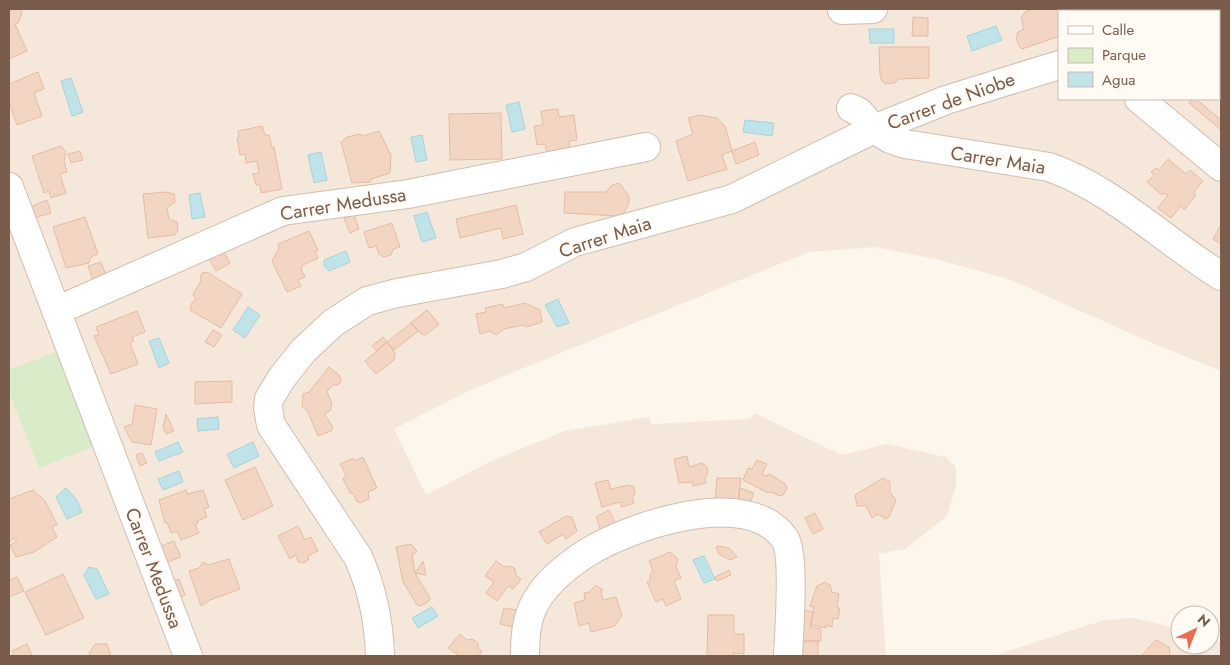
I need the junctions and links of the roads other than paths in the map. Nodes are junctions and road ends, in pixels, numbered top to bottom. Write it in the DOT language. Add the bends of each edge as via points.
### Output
graph roads {
  1 [pos="873,9"];
  2 [pos="842,10"];
  3 [pos="1058,65"];
  4 [pos="1140,100"];
  5 [pos="851,108"];
  6 [pos="874,129"];
  7 [pos="646,147"];
  8 [pos="1221,167"];
  9 [pos="9,187"];
  10 [pos="1221,276"];
  11 [pos="56,311"];
  12 [pos="188,656"];
  13 [pos="380,656"];
  14 [pos="525,656"];
  15 [pos="788,656"];
  1 -- 2 [label="street"];
  3 -- 6 [label="street, Carrer de Niobe" via="946,100"];
  4 -- 8 [label="street"];
  5 -- 6 [label="street, Carrer de Niobe"];
  6 -- 10 [label="street, Carrer Maia" via="905,144 1049,167 1068,174 1124,207"];
  6 -- 13 [label="street, Carrer Maia" via="732,198 582,240 526,267 502,274 366,301 333,323 303,352 273,391 268,416 358,557 370,584 377,612"];
  7 -- 11 [label="street, Carrer Medussa" via="346,205 283,211"];
  9 -- 11 [label="street, Carrer Medussa"];
  11 -- 12 [label="street, Carrer Medussa"];
  14 -- 15 [label="street" via="526,626 537,598 576,560 642,529 690,516 727,511 766,522 786,540 790,558"];
}
